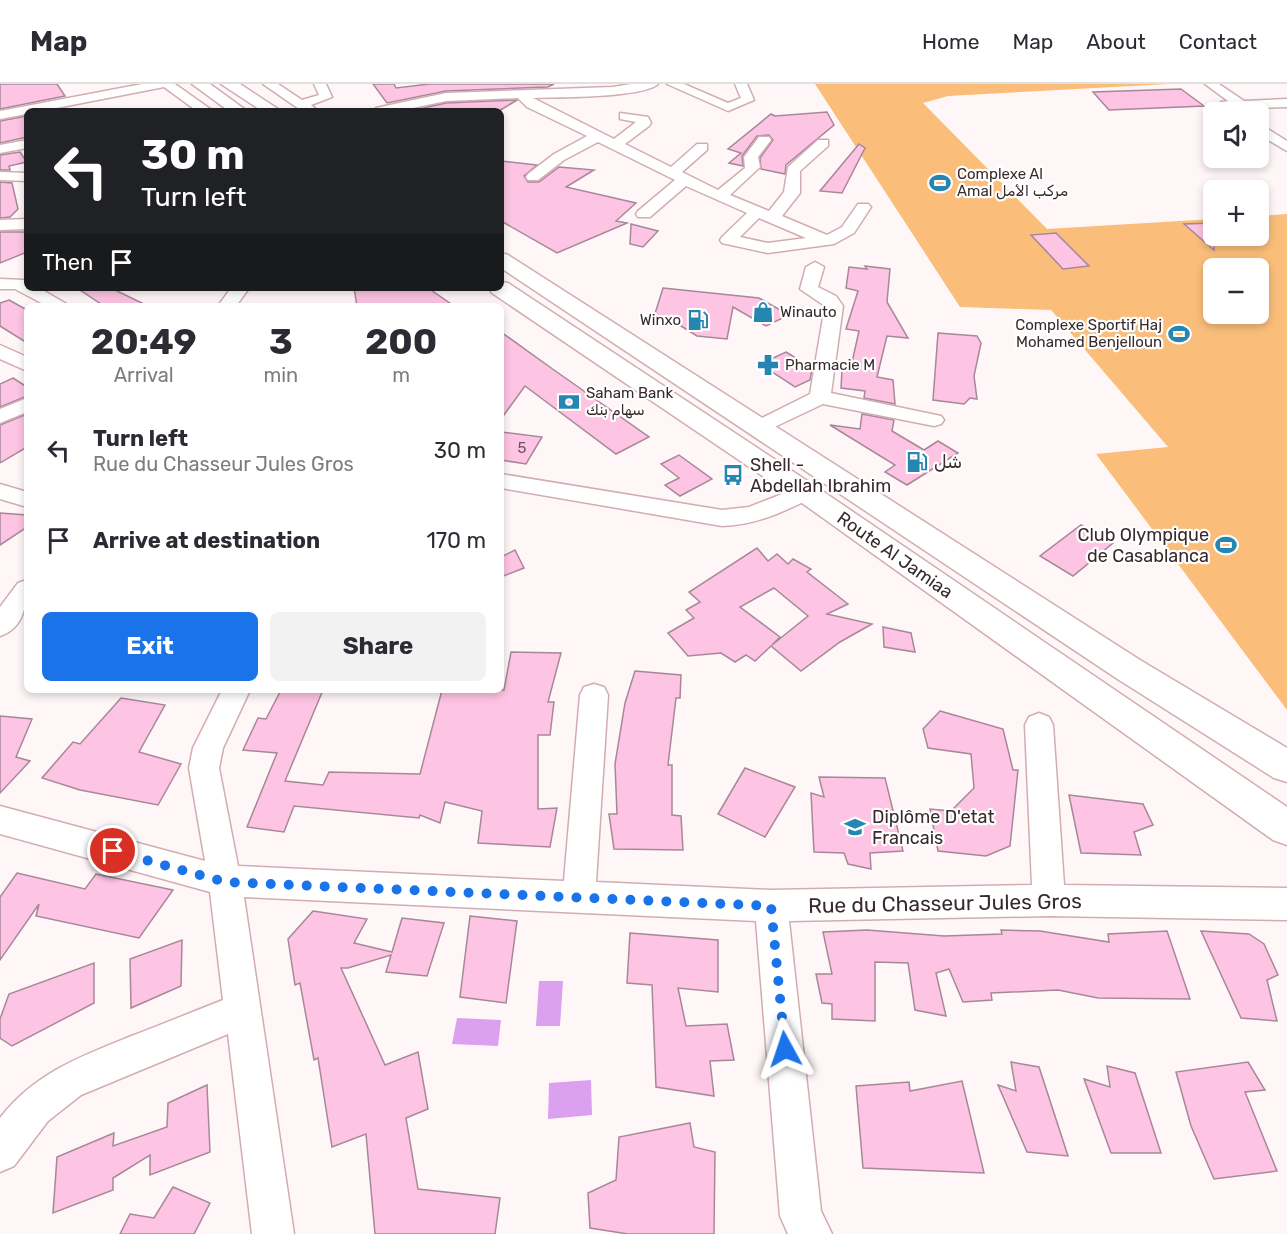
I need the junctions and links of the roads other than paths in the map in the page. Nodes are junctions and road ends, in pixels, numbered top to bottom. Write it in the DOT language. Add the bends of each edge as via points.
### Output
graph roads {
  1 [pos="162,84"];
  2 [pos="167,84"];
  3 [pos="200,84"];
  4 [pos="229,84"];
  5 [pos="269,84"];
  6 [pos="320,84"];
  7 [pos="652,84"];
  8 [pos="673,84"];
  9 [pos="741,84"];
  10 [pos="1195,84"];
  11 [pos="1211,84"];
  12 [pos="75,85"];
  13 [pos="520,93"];
  14 [pos="96,97"];
  15 [pos="75,101"];
  16 [pos="1228,102"];
  17 [pos="1233,102"];
  18 [pos="1287,103"];
  19 [pos="1269,106"];
  20 [pos="306,107"];
  21 [pos="38,108"];
  22 [pos="83,108"];
  23 [pos="202,108"];
  24 [pos="235,108"];
  25 [pos="268,108"];
  26 [pos="390,108"];
  27 [pos="1287,108"];
  28 [pos="1269,109"];
  29 [pos="24,111"];
  30 [pos="0,115"];
  31 [pos="625,116"];
  32 [pos="1269,125"];
  33 [pos="1269,135"];
  34 [pos="1287,135"];
  35 [pos="598,136"];
  36 [pos="764,140"];
  37 [pos="824,143"];
  38 [pos="24,145"];
  39 [pos="615,145"];
  40 [pos="702,147"];
  41 [pos="1287,147"];
  42 [pos="0,149"];
  43 [pos="750,171"];
  44 [pos="0,176"];
  45 [pos="679,176"];
  46 [pos="24,177"];
  47 [pos="533,177"];
  48 [pos="782,178"];
  49 [pos="719,196"];
  50 [pos="863,207"];
  51 [pos="645,214"];
  52 [pos="764,215"];
  53 [pos="825,240"];
  54 [pos="783,245"];
  55 [pos="504,261"];
  56 [pos="759,262"];
  57 [pos="816,267"];
  58 [pos="0,284"];
  59 [pos="24,287"];
  60 [pos="32,291"];
  61 [pos="504,291"];
  62 [pos="55,303"];
  63 [pos="0,351"];
  64 [pos="24,363"];
  65 [pos="24,364"];
  66 [pos="0,373"];
  67 [pos="820,397"];
  68 [pos="24,405"];
  69 [pos="0,417"];
  70 [pos="934,420"];
  71 [pos="759,427"];
  72 [pos="504,482"];
  73 [pos="0,491"];
  74 [pos="805,492"];
  75 [pos="24,499"];
  76 [pos="24,593"];
  77 [pos="0,626"];
  78 [pos="235,693"];
  79 [pos="594,695"];
  80 [pos="1039,725"];
  81 [pos="1287,767"];
  82 [pos="0,820"];
  83 [pos="1287,828"];
  84 [pos="225,882"];
  85 [pos="579,898"];
  86 [pos="1049,900"];
  87 [pos="1287,903"];
  88 [pos="771,906"];
  89 [pos="241,1011"];
  90 [pos="0,1152"];
  91 [pos="273,1234"];
  92 [pos="812,1234"];
  1 -- 14 [label="street"];
  2 -- 23 [label="street"];
  3 -- 24 [label="main road"];
  4 -- 25 [label="main road"];
  5 -- 20 [label="street"];
  6 -- 20 [label="street" via="326,97"];
  7 -- 13 [label="street" via="613,91"];
  8 -- 9 [label="street" via="731,107 748,100"];
  10 -- 16 [label="street"];
  11 -- 17 [label="street"];
  12 -- 14 [label="street"];
  13 -- 26 [label="street" via="428,95"];
  13 -- 35 [label="street" via="528,102"];
  14 -- 15 [label="street"];
  15 -- 21 [label="street"];
  15 -- 22 [label="street"];
  18 -- 19 [label="street"];
  27 -- 28 [label="street"];
  29 -- 30 [label="street"];
  31 -- 39 [label="street" via="644,123"];
  32 -- 34 [label="street"];
  33 -- 41 [label="street"];
  35 -- 39 [label="street"];
  35 -- 47 [label="street" via="559,157"];
  36 -- 43 [label="street" via="751,157"];
  37 -- 48 [label="street"];
  38 -- 42 [label="street"];
  39 -- 45 [label="street"];
  40 -- 45 [label="street"];
  43 -- 48 [label="street"];
  43 -- 49 [label="street"];
  44 -- 46 [label="street"];
  45 -- 49 [label="street"];
  45 -- 51 [label="street"];
  48 -- 52 [label="street" via="792,193"];
  49 -- 52 [label="street"];
  50 -- 53 [label="street" via="848,230"];
  52 -- 53 [label="street"];
  52 -- 54 [label="street" via="728,240 761,248"];
  53 -- 54 [label="street"];
  54 -- 56 [label="street"];
  55 -- 71 [label="main road, Route Al Jamiaa"];
  57 -- 67 [label="street" via="809,289 834,306"];
  58 -- 59 [label="street"];
  60 -- 62 [label="street"];
  61 -- 74 [label="main road, Route Al Jamiaa"];
  63 -- 64 [label="street"];
  65 -- 66 [label="street"];
  67 -- 70 [label="street"];
  67 -- 71 [label="street"];
  68 -- 69 [label="street"];
  71 -- 81 [label="main road, Route Al Jamiaa" via="1128,669"];
  72 -- 74 [label="street" via="722,518 765,510"];
  73 -- 75 [label="street"];
  74 -- 83 [label="main road, Route Al Jamiaa"];
  76 -- 77 [label="street"];
  78 -- 84 [label="street" via="208,748 204,768"];
  79 -- 85 [label="street"];
  80 -- 86 [label="street"];
  82 -- 84 [label="street, Rue du Chasseur Jules Gros"];
  84 -- 85 [label="street, Rue du Chasseur Jules Gros"];
  84 -- 89 [label="street"];
  85 -- 88 [label="street, Rue du Chasseur Jules Gros"];
  86 -- 87 [label="street, Rue du Chasseur Jules Gros"];
  86 -- 88 [label="street, Rue du Chasseur Jules Gros"];
  88 -- 92 [label="street" via="801,1216"];
  89 -- 90 [label="street" via="62,1084 31,1110"];
  89 -- 91 [label="street"];
}
